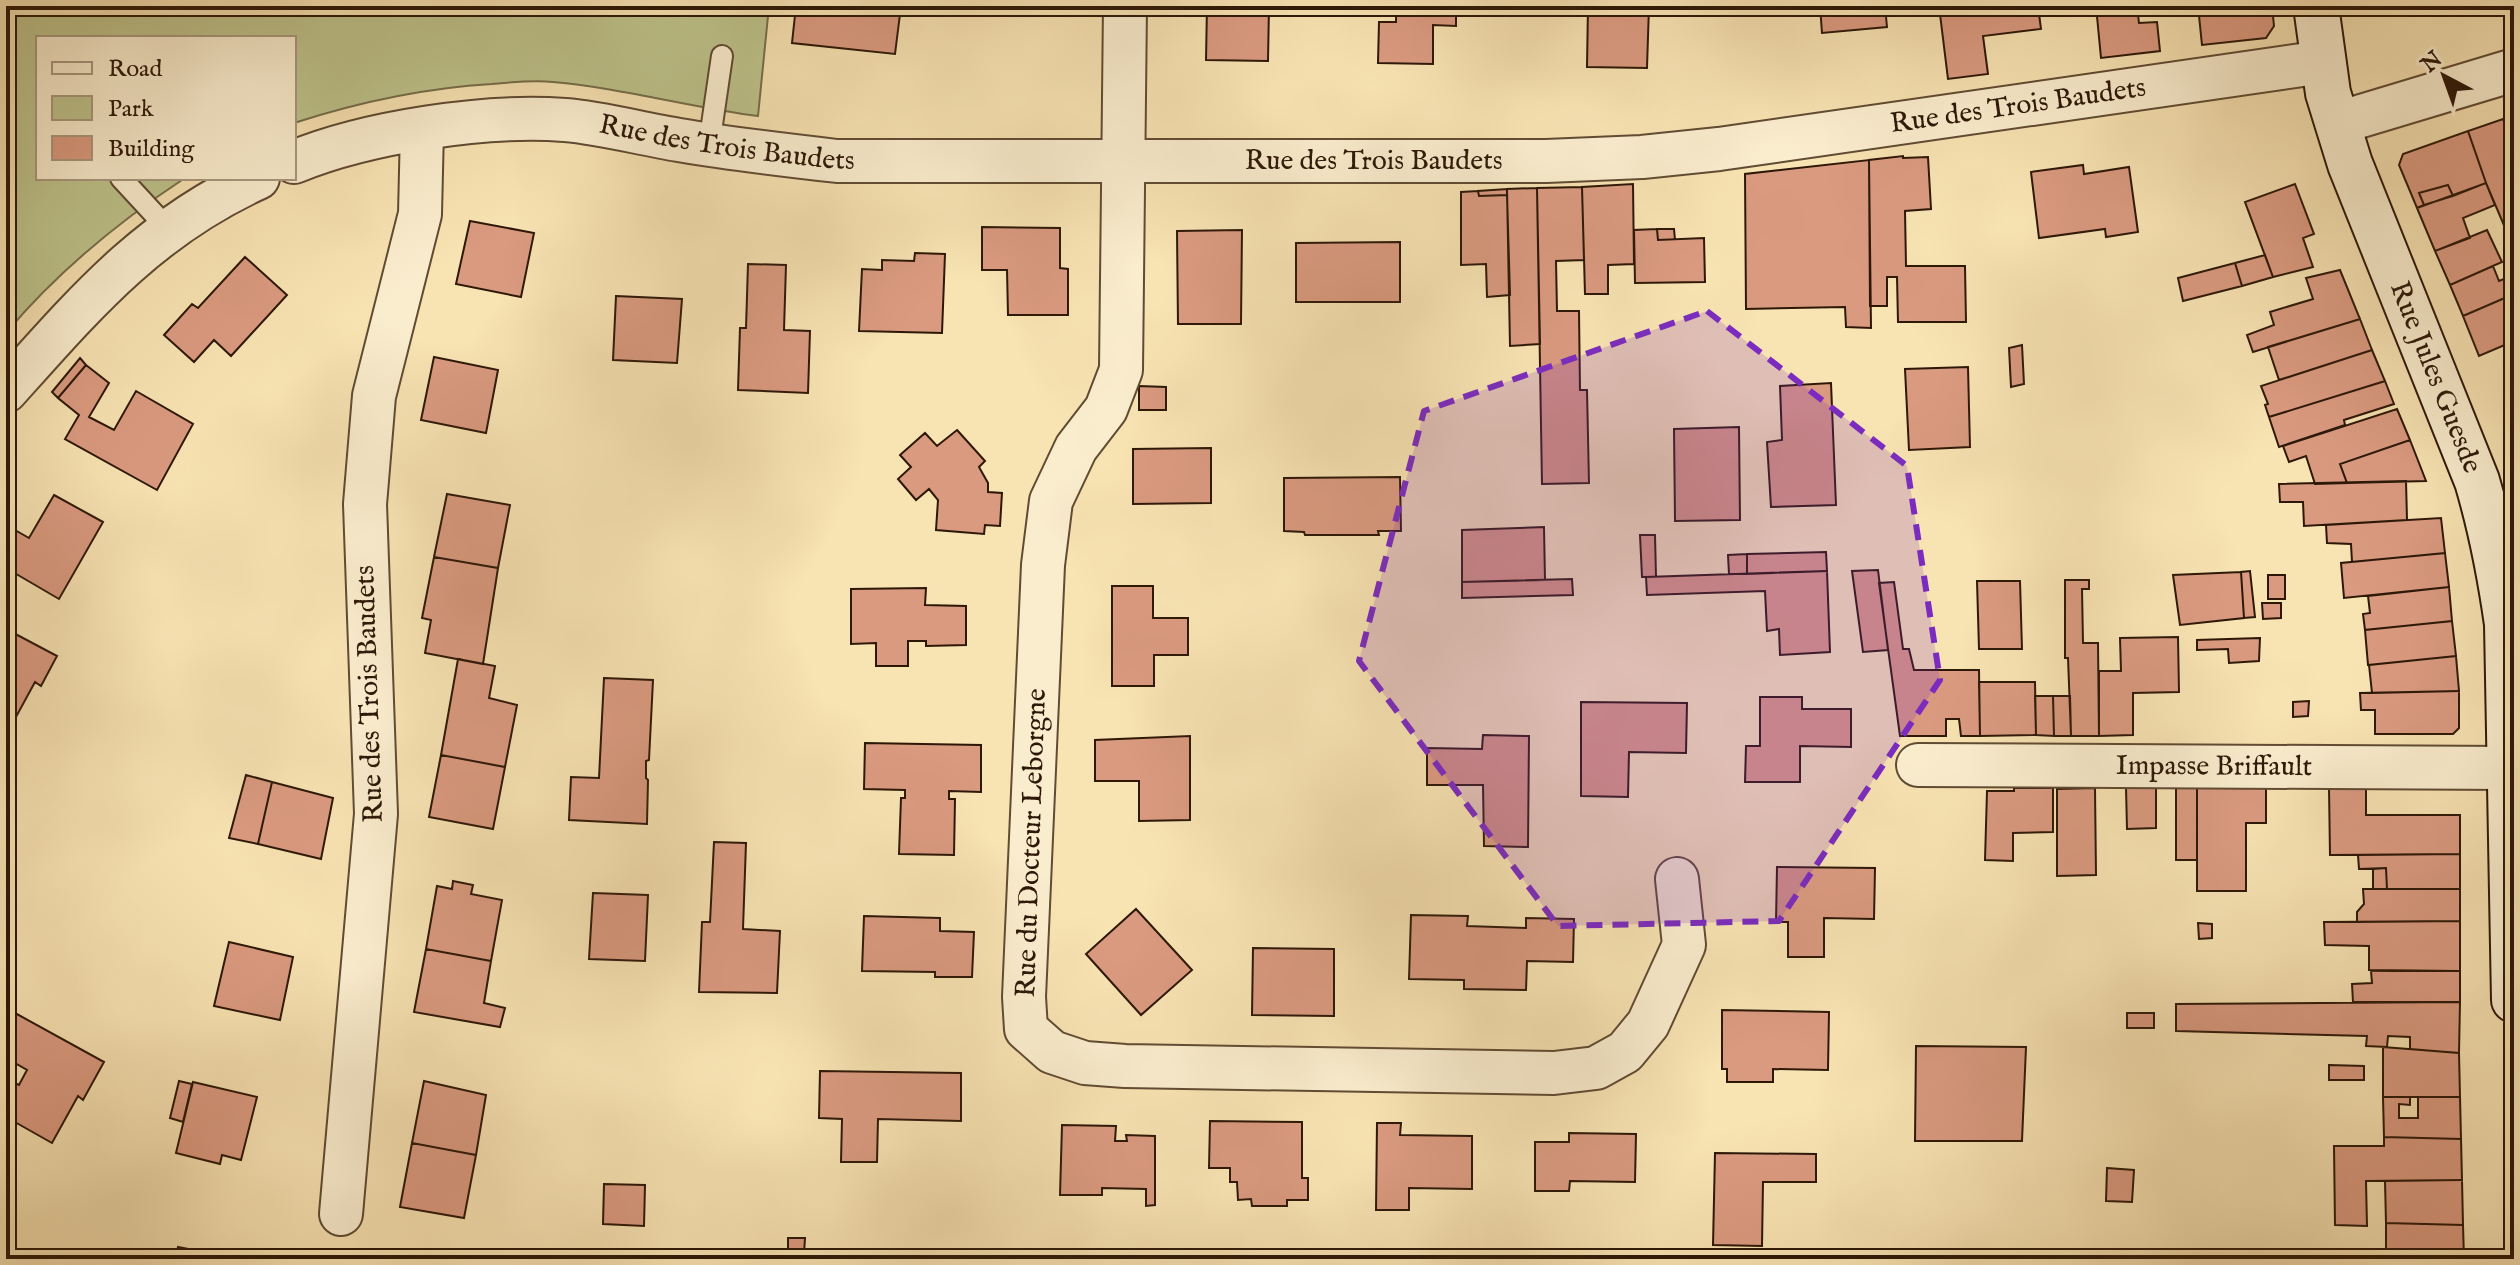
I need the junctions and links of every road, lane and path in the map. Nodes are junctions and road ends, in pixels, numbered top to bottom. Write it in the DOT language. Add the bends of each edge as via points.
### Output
graph roads {
  1 [pos="1125,6"];
  2 [pos="2316,6"];
  3 [pos="722,56"];
  4 [pos="2323,62"];
  5 [pos="2514,70"];
  6 [pos="2338,123"];
  7 [pos="422,129"];
  8 [pos="709,145"];
  9 [pos="1125,160"];
  10 [pos="296,161"];
  11 [pos="123,180"];
  12 [pos="254,180"];
  13 [pos="169,230"];
  14 [pos="6,391"];
  15 [pos="1918,765"];
  16 [pos="2508,768"];
  17 [pos="1677,879"];
  18 [pos="2514,1000"];
  19 [pos="341,1214"];
  1 -- 9 [label="street"];
  2 -- 4 [label="main road, Rue Jules Guesde"];
  3 -- 8 [label="lane"];
  4 -- 6 [label="main road, Rue Jules Guesde"];
  4 -- 9 [label="street, Rue des Trois Baudets" via="1642,157"];
  5 -- 6 [label="street"];
  6 -- 16 [label="main road, Rue Jules Guesde" via="2490,525 2507,624"];
  7 -- 8 [label="street, Rue des Trois Baudets" via="563,120"];
  7 -- 10 [label="street, Rue des Trois Baudets"];
  7 -- 19 [label="street, Rue des Trois Baudets" via="420,214 374,396 365,504 376,814"];
  8 -- 9 [label="street, Rue des Trois Baudets" via="837,161"];
  9 -- 17 [label="street, Rue du Docteur Leborgne" via="1121,370 1106,409 1076,448 1051,501 1043,565 1026,1029 1052,1052 1085,1063 1125,1066 1554,1073 1596,1068 1625,1052 1648,1024 1679,958 1684,945"];
  11 -- 13 [label="lane"];
  12 -- 13 [label="street"];
  13 -- 14 [label="street" via="111,276"];
  15 -- 16 [label="street, Impasse Briffault"];
  16 -- 18 [label="main road, Rue Jules Guesde"];
}
